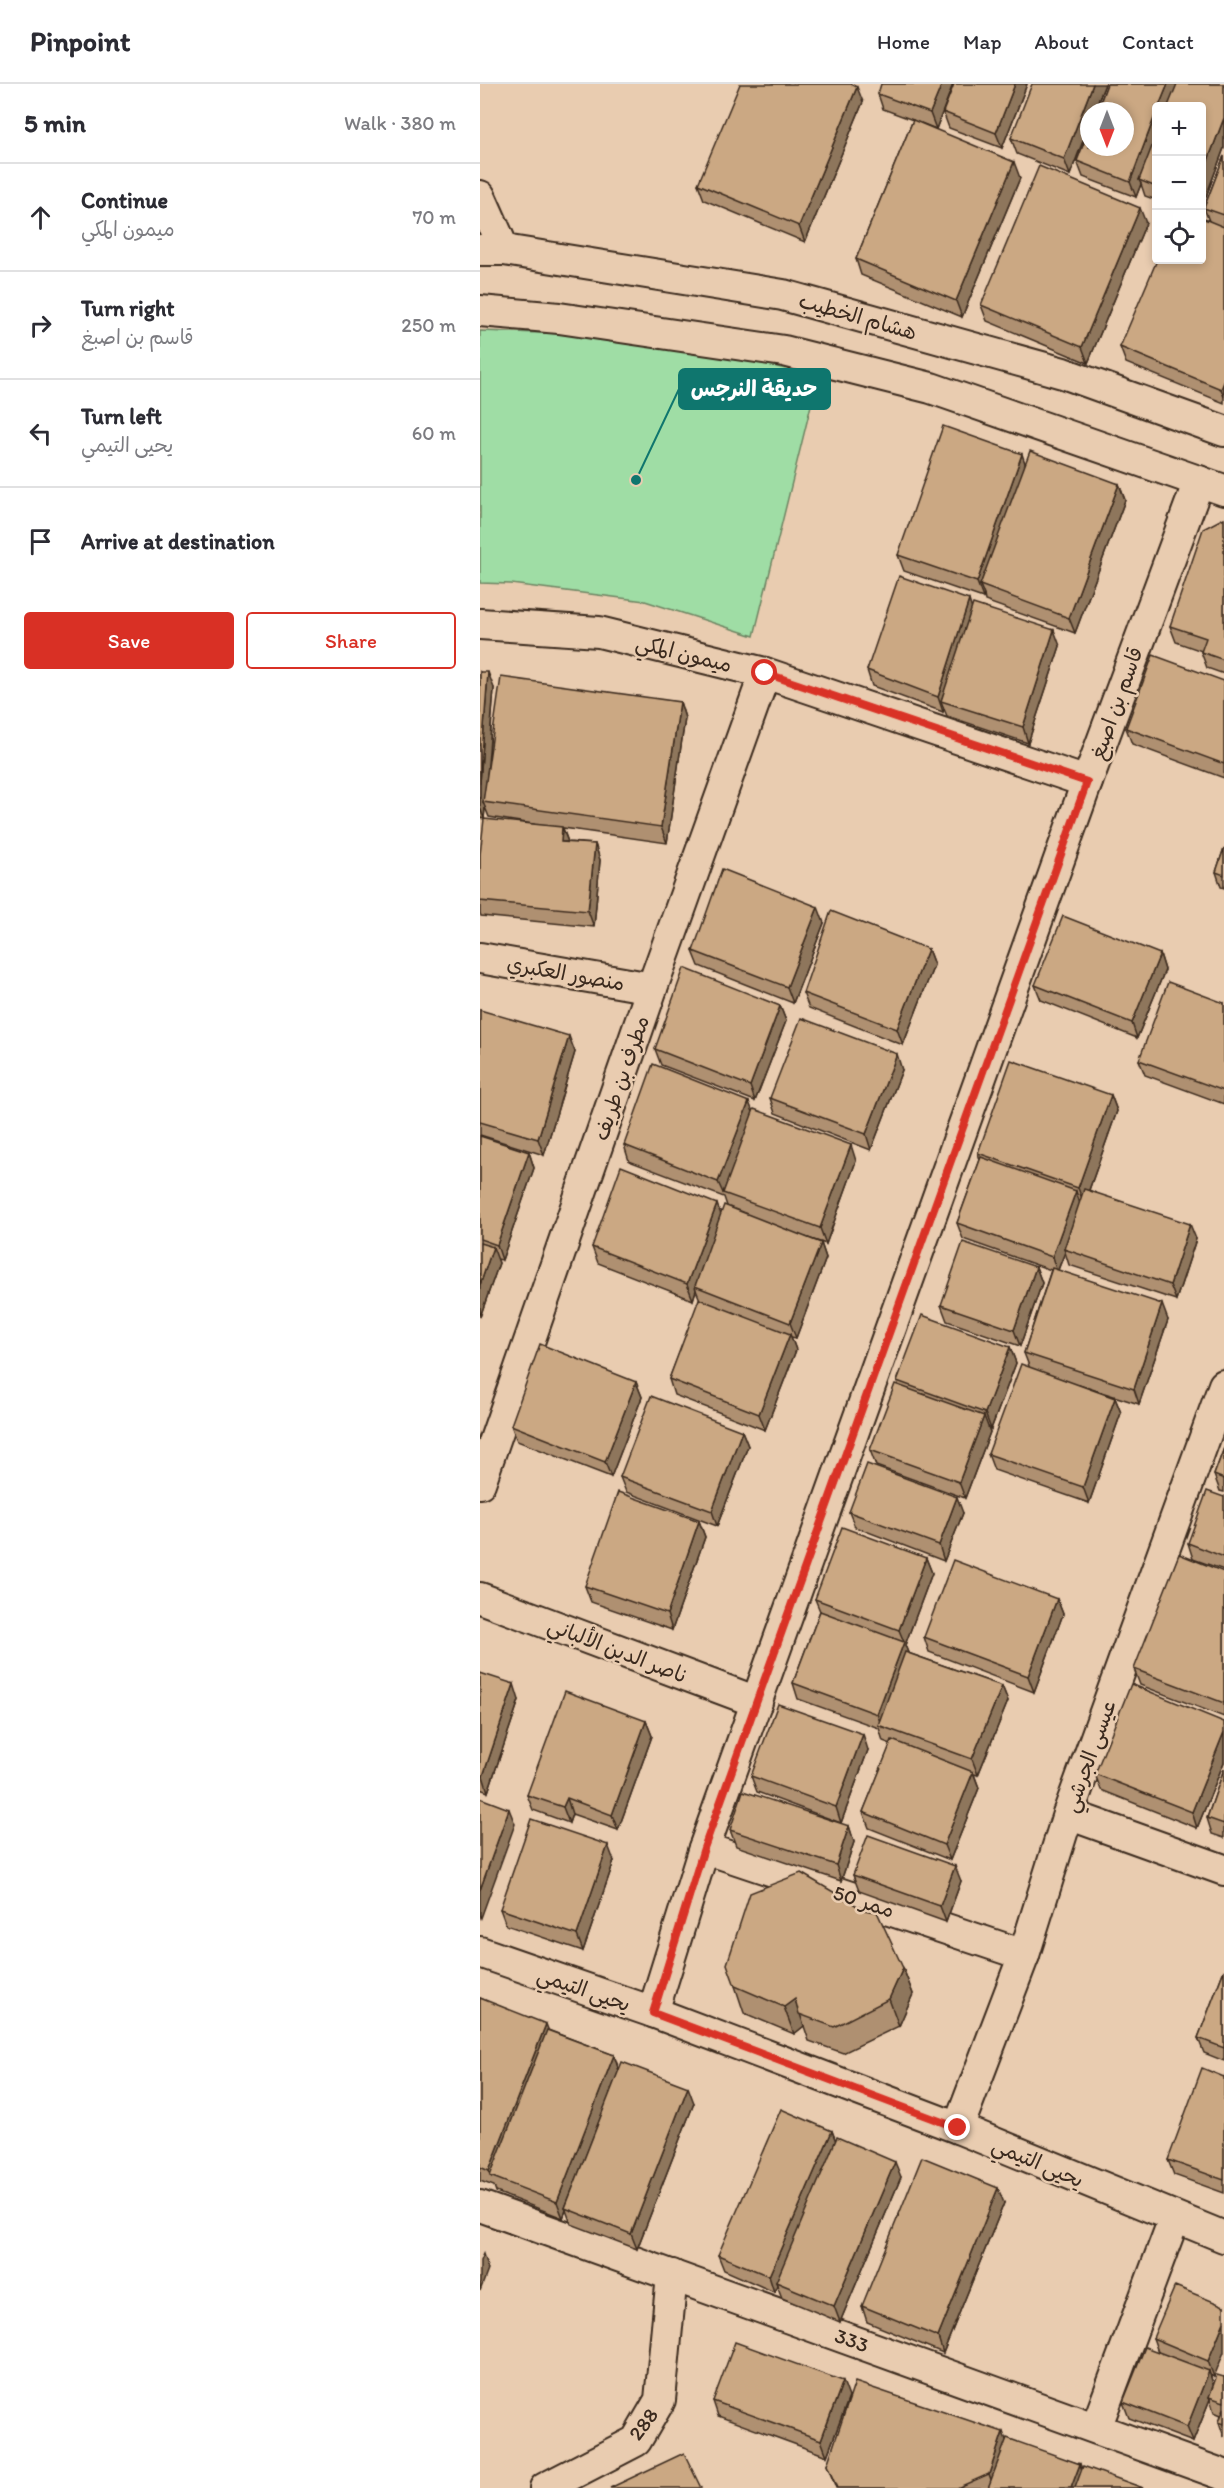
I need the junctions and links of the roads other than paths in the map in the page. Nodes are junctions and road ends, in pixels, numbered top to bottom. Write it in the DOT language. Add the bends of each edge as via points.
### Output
graph roads {
  1 [pos="480,196"];
  2 [pos="492,250"];
  3 [pos="480,311"];
  4 [pos="1224,431"];
  5 [pos="1212,486"];
  6 [pos="480,624"];
  7 [pos="765,673"];
  8 [pos="1087,782"];
  9 [pos="480,958"];
  10 [pos="652,988"];
  11 [pos="1224,1385"];
  12 [pos="480,1483"];
  13 [pos="480,1598"];
  14 [pos="757,1702"];
  15 [pos="1068,1814"];
  16 [pos="704,1848"];
  17 [pos="1224,1870"];
  18 [pos="480,1952"];
  19 [pos="1024,1954"];
  20 [pos="653,2013"];
  21 [pos="958,2128"];
  22 [pos="480,2206"];
  23 [pos="1174,2219"];
  24 [pos="1224,2237"];
  25 [pos="672,2275"];
  26 [pos="1096,2428"];
  27 [pos="1224,2475"];
  28 [pos="545,2488"];
  1 -- 2 [label="street"];
  2 -- 4 [label="street, هشام الخطيب" via="783,295 1063,373"];
  3 -- 5 [label="street" via="559,318 784,351 931,388"];
  5 -- 8 [label="street, قاسم بن اصبغ"];
  6 -- 7 [label="street, ميمون المكي" via="599,632"];
  7 -- 8 [label="street, ميمون المكي"];
  7 -- 10 [label="street, مطرف بن طريف"];
  8 -- 14 [label="street, قاسم بن اصبغ"];
  9 -- 10 [label="street, منصور العكبري"];
  10 -- 12 [label="street, مطرف بن طريف"];
  11 -- 15 [label="street, عيسى الجرشي"];
  13 -- 14 [label="street, ناصر الدين الألباني"];
  14 -- 16 [label="street, قاسم بن اصبغ"];
  15 -- 17 [label="street"];
  15 -- 19 [label="street, عيسى الجرشي"];
  16 -- 19 [label="street, ممر 50"];
  16 -- 20 [label="street, قاسم بن اصبغ"];
  18 -- 20 [label="street, يحيى التيمي"];
  19 -- 21 [label="street, عيسى الجرشي"];
  20 -- 21 [label="street, يحيى التيمي"];
  21 -- 23 [label="street, يحيى التيمي"];
  22 -- 25 [label="street, 333"];
  23 -- 24 [label="street, يحيى التيمي"];
  23 -- 26 [label="street"];
  25 -- 26 [label="street, 333"];
  25 -- 28 [label="street, 288" via="660,2400 636,2441"];
  26 -- 27 [label="street, 333"];
}
